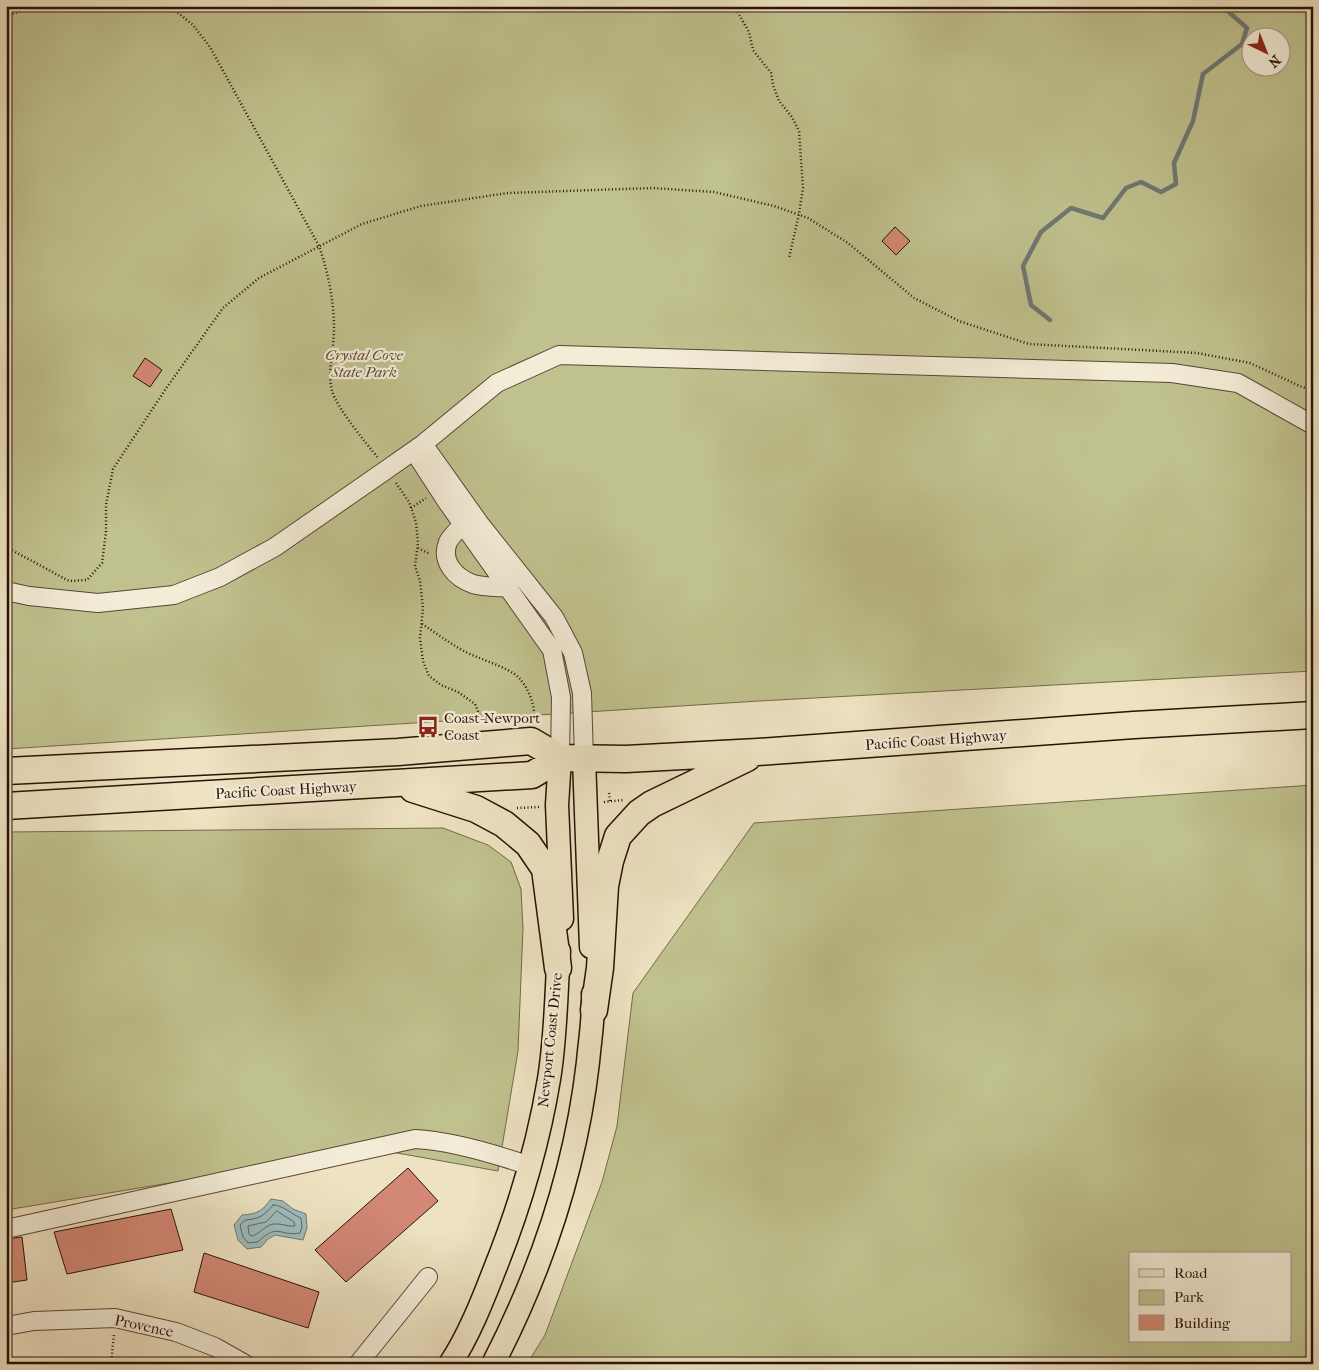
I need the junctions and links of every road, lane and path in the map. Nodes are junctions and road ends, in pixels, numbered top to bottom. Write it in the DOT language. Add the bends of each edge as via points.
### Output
graph roads {
  1 [pos="38,6"];
  2 [pos="158,6"];
  3 [pos="734,6"];
  4 [pos="6,16"];
  5 [pos="800,214"];
  6 [pos="319,246"];
  7 [pos="789,258"];
  8 [pos="1313,390"];
  9 [pos="1313,425"];
  10 [pos="418,447"];
  11 [pos="386,470"];
  12 [pos="472,524"];
  13 [pos="6,548"];
  14 [pos="509,588"];
  15 [pos="6,591"];
  16 [pos="422,624"];
  17 [pos="534,713"];
  18 [pos="1313,715"];
  19 [pos="480,716"];
  20 [pos="758,752"];
  21 [pos="572,758"];
  22 [pos="6,771"];
  23 [pos="395,784"];
  24 [pos="609,793"];
  25 [pos="630,800"];
  26 [pos="610,801"];
  27 [pos="599,802"];
  28 [pos="6,806"];
  29 [pos="543,806"];
  30 [pos="513,809"];
  31 [pos="558,968"];
  32 [pos="594,1010"];
  33 [pos="530,1166"];
  34 [pos="6,1229"];
  35 [pos="428,1277"];
  36 [pos="115,1318"];
  37 [pos="6,1326"];
  38 [pos="111,1364"];
  39 [pos="245,1364"];
  40 [pos="358,1364"];
  41 [pos="450,1364"];
  42 [pos="493,1364"];
  1 -- 4 [label="path"];
  2 -- 6 [label="path" via="177,12 193,25 210,47"];
  3 -- 5 [label="path" via="749,32 753,50 771,73 779,101 799,131 803,188"];
  5 -- 6 [label="path" via="714,192 652,188 508,192 421,206 362,224"];
  5 -- 7 [label="path"];
  5 -- 8 [label="path" via="848,243 914,298 960,321 1029,344 1197,352 1250,363"];
  6 -- 11 [label="path" via="332,300 334,330 329,372 333,393"];
  6 -- 13 [label="path" via="259,278 223,308 165,390 113,469 106,505 102,564 87,580 69,581"];
  9 -- 10 [label="street" via="1238,383 1172,372 559,355 497,383"];
  10 -- 11 [label="street"];
  10 -- 12 [label="street"];
  11 -- 15 [label="street" via="275,547 220,578 174,595 98,603"];
  11 -- 16 [label="path" via="409,502 416,522 415,566 422,594"];
  12 -- 14 [label="street"];
  12 -- 14 [label="street" via="449,540 446,560 451,569 462,579 475,584"];
  12 -- 21 [label="street" via="554,617 573,652 582,693"];
  14 -- 21 [label="street" via="552,650"];
  16 -- 17 [label="path" via="464,651 514,673 528,692"];
  16 -- 19 [label="path" via="423,661 429,676 475,704"];
  18 -- 20 [label="highway, Pacific Coast Highway"];
  20 -- 21 [label="highway, Pacific Coast Highway" via="626,759"];
  20 -- 32 [label="highway" via="652,804 618,836 605,886"];
  21 -- 22 [label="highway" via="531,741 398,752"];
  21 -- 23 [label="highway, Pacific Coast Highway" via="532,775"];
  21 -- 31 [label="main road, Newport Coast Drive" via="557,805 562,920"];
  21 -- 32 [label="main road"];
  23 -- 28 [label="highway, Pacific Coast Highway"];
  23 -- 31 [label="highway" via="476,809 504,824 528,844 545,869"];
  24 -- 26 [label="path"];
  25 -- 26 [label="path"];
  26 -- 27 [label="path"];
  29 -- 30 [label="path"];
  31 -- 33 [label="main road, Newport Coast Drive" via="549,1078"];
  32 -- 42 [label="main road" via="584,1096 568,1173 552,1226 512,1328"];
  33 -- 34 [label="street" via="501,1156 415,1139"];
  33 -- 41 [label="main road, Newport Coast Drive" via="490,1281"];
  35 -- 40 [label="street"];
  36 -- 37 [label="street, Provence" via="34,1321"];
  36 -- 38 [label="path"];
  36 -- 39 [label="street, Provence" via="176,1332 215,1347"];
}
